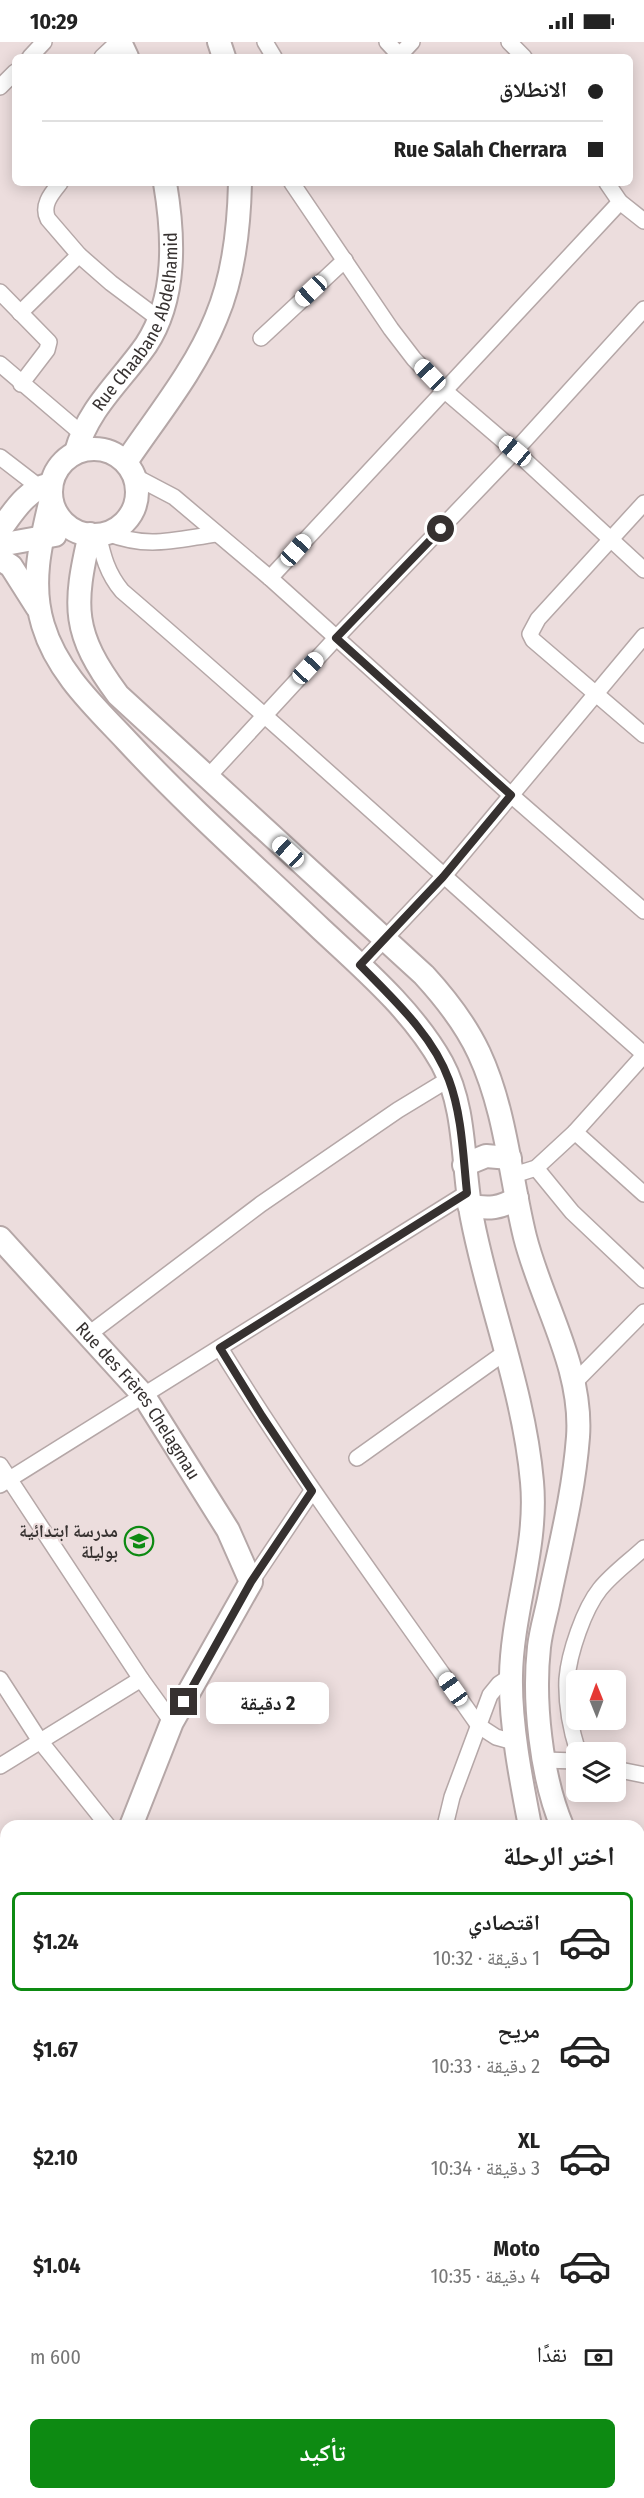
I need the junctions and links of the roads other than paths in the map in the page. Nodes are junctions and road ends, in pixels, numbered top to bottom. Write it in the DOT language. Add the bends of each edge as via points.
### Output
graph roads {
  1 [pos="44,42"];
  2 [pos="119,42"];
  3 [pos="387,42"];
  4 [pos="412,42"];
  5 [pos="509,42"];
  6 [pos="33,54"];
  7 [pos="105,54"];
  8 [pos="397,54"];
  9 [pos="401,54"];
  10 [pos="521,54"];
  11 [pos="12,75"];
  12 [pos="0,87"];
  13 [pos="58,186"];
  14 [pos="166,186"];
  15 [pos="240,186"];
  16 [pos="294,186"];
  17 [pos="609,186"];
  18 [pos="620,202"];
  19 [pos="644,221"];
  20 [pos="79,255"];
  21 [pos="345,260"];
  22 [pos="0,292"];
  23 [pos="21,313"];
  24 [pos="642,315"];
  25 [pos="159,319"];
  26 [pos="261,338"];
  27 [pos="0,364"];
  28 [pos="21,384"];
  29 [pos="445,391"];
  30 [pos="79,442"];
  31 [pos="515,451"];
  32 [pos="0,457"];
  33 [pos="130,469"];
  34 [pos="47,490"];
  35 [pos="644,503"];
  36 [pos="0,529"];
  37 [pos="93,533"];
  38 [pos="216,534"];
  39 [pos="41,537"];
  40 [pos="611,540"];
  41 [pos="0,544"];
  42 [pos="0,559"];
  43 [pos="644,570"];
  44 [pos="270,578"];
  45 [pos="40,613"];
  46 [pos="644,636"];
  47 [pos="336,638"];
  48 [pos="595,694"];
  49 [pos="265,713"];
  50 [pos="644,735"];
  51 [pos="207,778"];
  52 [pos="511,795"];
  53 [pos="443,877"];
  54 [pos="644,911"];
  55 [pos="384,941"];
  56 [pos="360,965"];
  57 [pos="644,1055"];
  58 [pos="449,1079"];
  59 [pos="575,1132"];
  60 [pos="464,1166"];
  61 [pos="512,1167"];
  62 [pos="536,1168"];
  63 [pos="644,1194"];
  64 [pos="517,1198"];
  65 [pos="468,1199"];
  66 [pos="0,1238"];
  67 [pos="644,1280"];
  68 [pos="644,1312"];
  69 [pos="89,1334"];
  70 [pos="220,1348"];
  71 [pos="507,1351"];
  72 [pos="574,1383"];
  73 [pos="144,1396"];
  74 [pos="357,1458"];
  75 [pos="0,1465"];
  76 [pos="5,1482"];
  77 [pos="312,1491"];
  78 [pos="644,1548"];
  79 [pos="251,1582"];
  80 [pos="511,1676"];
  81 [pos="0,1679"];
  82 [pos="141,1679"];
  83 [pos="172,1722"];
  84 [pos="479,1726"];
  85 [pos="40,1740"];
  86 [pos="576,1742"];
  87 [pos="517,1743"];
  88 [pos="544,1760"];
  89 [pos="566,1761"];
  90 [pos="0,1766"];
  91 [pos="626,1771"];
  92 [pos="644,1775"];
  93 [pos="103,1820"];
  94 [pos="132,1820"];
  95 [pos="446,1820"];
  96 [pos="530,1820"];
  97 [pos="559,1820"];
  1 -- 6 [label="street"];
  2 -- 7 [label="street"];
  3 -- 8 [label="street"];
  4 -- 9 [label="street"];
  5 -- 10 [label="street"];
  11 -- 12 [label="street"];
  13 -- 20 [label="street" via="45,213"];
  14 -- 25 [label="main road, Rue Chaabane Abdelhamid" via="172,249"];
  15 -- 33 [label="main road" via="230,275 217,317"];
  16 -- 21 [label="street"];
  17 -- 18 [label="street"];
  18 -- 19 [label="street"];
  18 -- 29 [label="street"];
  20 -- 23 [label="street"];
  20 -- 25 [label="street"];
  21 -- 26 [label="street"];
  21 -- 29 [label="street" via="391,329"];
  22 -- 23 [label="street"];
  23 -- 28 [label="street" via="49,345"];
  24 -- 31 [label="street"];
  25 -- 30 [label="main road, Rue Chaabane Abdelhamid" via="146,344 101,401"];
  27 -- 28 [label="street"];
  28 -- 30 [label="street"];
  29 -- 31 [label="street"];
  29 -- 44 [label="street"];
  30 -- 33 [label="main road" via="111,452"];
  30 -- 34 [label="main road" via="56,471"];
  31 -- 40 [label="street"];
  31 -- 47 [label="street"];
  32 -- 34 [label="street"];
  33 -- 37 [label="main road" via="137,493 133,510 122,524"];
  33 -- 38 [label="street" via="174,497"];
  34 -- 36 [label="main road" via="28,494"];
  34 -- 37 [label="main road" via="64,523"];
  34 -- 39 [label="main road"];
  35 -- 40 [label="street"];
  37 -- 38 [label="street" via="154,543"];
  37 -- 39 [label="main road"];
  37 -- 49 [label="street" via="104,564 122,591"];
  37 -- 51 [label="main road" via="78,597 81,630 97,667 118,695"];
  38 -- 44 [label="street"];
  39 -- 41 [label="main road"];
  39 -- 45 [label="main road" via="37,579"];
  40 -- 43 [label="street"];
  40 -- 48 [label="street" via="538,619 530,634"];
  42 -- 45 [label="main road" via="18,575"];
  44 -- 47 [label="street"];
  45 -- 56 [label="main road" via="57,655 81,692 138,753"];
  46 -- 48 [label="street"];
  47 -- 49 [label="street"];
  47 -- 52 [label="street"];
  48 -- 50 [label="street"];
  48 -- 52 [label="street"];
  49 -- 51 [label="street"];
  49 -- 53 [label="street"];
  51 -- 55 [label="main road"];
  52 -- 53 [label="street"];
  52 -- 54 [label="street"];
  53 -- 55 [label="street"];
  53 -- 57 [label="street"];
  55 -- 56 [label="street"];
  55 -- 61 [label="main road" via="424,975 464,1025 480,1054"];
  56 -- 58 [label="main road" via="426,1040"];
  57 -- 59 [label="street"];
  58 -- 60 [label="main road" via="458,1109"];
  58 -- 69 [label="street" via="261,1204"];
  59 -- 62 [label="street"];
  59 -- 63 [label="street"];
  60 -- 61 [label="main road" via="486,1156"];
  60 -- 65 [label="main road"];
  61 -- 62 [label="street"];
  61 -- 64 [label="main road"];
  62 -- 67 [label="street" via="572,1212"];
  64 -- 65 [label="main road" via="495,1208 482,1208"];
  64 -- 72 [label="main road" via="539,1283"];
  65 -- 70 [label="street"];
  65 -- 71 [label="main road"];
  66 -- 69 [label="main road, Rue des Frères Chelagmau"];
  68 -- 72 [label="street"];
  69 -- 73 [label="main road, Rue des Frères Chelagmau"];
  70 -- 73 [label="street"];
  70 -- 77 [label="street"];
  71 -- 74 [label="street"];
  71 -- 80 [label="main road" via="525,1427 532,1485 528,1561"];
  72 -- 88 [label="main road" via="579,1412 574,1470 539,1647 538,1716"];
  73 -- 76 [label="street"];
  73 -- 79 [label="main road, Rue des Frères Chelagmau" via="228,1530"];
  75 -- 76 [label="street"];
  76 -- 82 [label="street"];
  77 -- 79 [label="street"];
  77 -- 84 [label="street"];
  78 -- 86 [label="street" via="600,1589 585,1615 567,1678"];
  79 -- 83 [label="main road"];
  80 -- 84 [label="street" via="490,1695"];
  80 -- 87 [label="main road"];
  81 -- 85 [label="street"];
  82 -- 83 [label="street"];
  82 -- 85 [label="street"];
  83 -- 94 [label="main road"];
  84 -- 87 [label="street" via="496,1737"];
  84 -- 95 [label="street"];
  85 -- 90 [label="street"];
  85 -- 93 [label="street"];
  87 -- 96 [label="main road"];
  88 -- 89 [label="street"];
  88 -- 97 [label="main road"];
  91 -- 92 [label="street"];
}
